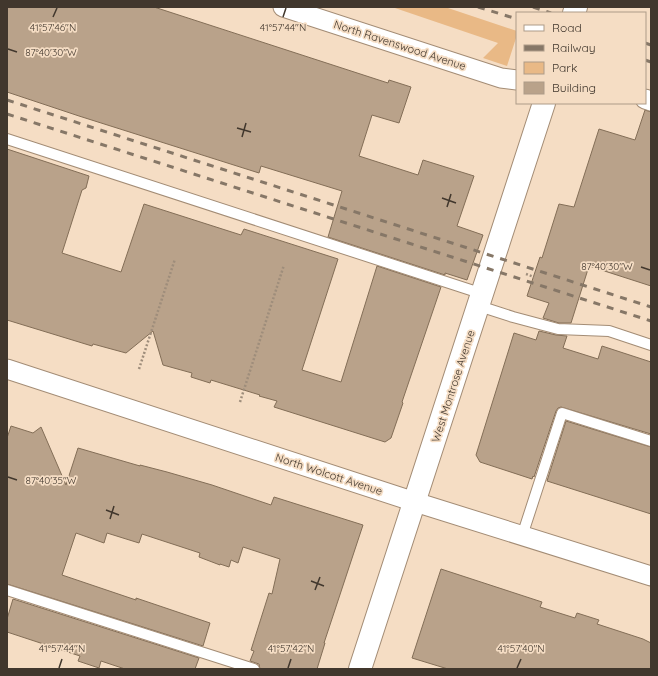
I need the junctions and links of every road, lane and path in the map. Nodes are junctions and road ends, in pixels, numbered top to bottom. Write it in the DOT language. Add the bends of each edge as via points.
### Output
graph roads {
  1 [pos="283,7"];
  2 [pos="516,80"];
  3 [pos="544,104"];
  4 [pos="7,139"];
  5 [pos="175,258"];
  6 [pos="284,265"];
  7 [pos="526,274"];
  8 [pos="534,277"];
  9 [pos="481,300"];
  10 [pos="651,345"];
  11 [pos="7,369"];
  12 [pos="139,369"];
  13 [pos="240,402"];
  14 [pos="651,441"];
  15 [pos="414,502"];
  16 [pos="522,536"];
  17 [pos="651,576"];
  18 [pos="7,590"];
  19 [pos="254,669"];
  20 [pos="360,669"];
  1 -- 2 [label="street, North Ravenswood Avenue" via="502,78"];
  3 -- 9 [label="main road, West Montrose Avenue"];
  4 -- 9 [label="lane"];
  5 -- 12 [label="path"];
  6 -- 13 [label="path"];
  7 -- 8 [label="path"];
  9 -- 10 [label="lane" via="513,316 558,329 610,331"];
  9 -- 15 [label="main road, West Montrose Avenue"];
  11 -- 15 [label="street, North Wolcott Avenue"];
  14 -- 16 [label="lane" via="562,413"];
  15 -- 16 [label="street, North Wolcott Avenue"];
  15 -- 20 [label="main road, West Montrose Avenue"];
  16 -- 17 [label="street, North Wolcott Avenue"];
  18 -- 19 [label="lane"];
}
